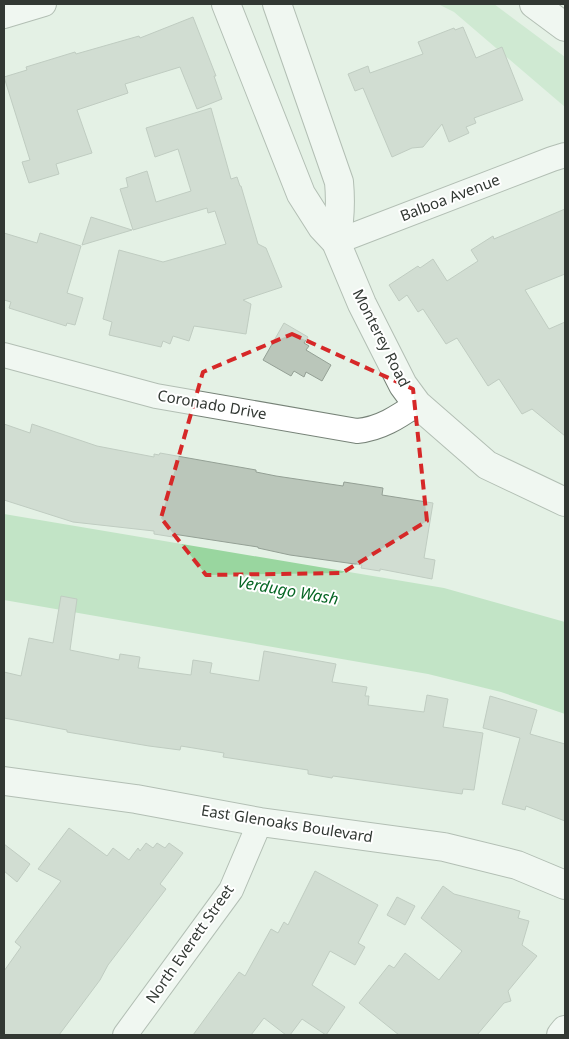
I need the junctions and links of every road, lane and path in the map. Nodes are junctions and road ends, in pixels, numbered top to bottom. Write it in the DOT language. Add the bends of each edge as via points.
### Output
graph roads {
  1 [pos="44,4"];
  2 [pos="226,4"];
  3 [pos="277,4"];
  4 [pos="534,4"];
  5 [pos="4,16"];
  6 [pos="565,28"];
  7 [pos="565,155"];
  8 [pos="336,242"];
  9 [pos="4,355"];
  10 [pos="417,404"];
  11 [pos="565,502"];
  12 [pos="4,781"];
  13 [pos="260,822"];
  14 [pos="565,885"];
  15 [pos="565,1030"];
  16 [pos="125,1035"];
  17 [pos="561,1035"];
  1 -- 5 [label="street"];
  2 -- 8 [label="main road, Monterey Road" via="301,194"];
  3 -- 8 [label="main road" via="339,182 341,203"];
  4 -- 6 [label="main road"];
  7 -- 8 [label="street, Balboa Avenue"];
  8 -- 10 [label="main road, Monterey Road" via="366,312 399,378"];
  9 -- 10 [label="street, Coronado Drive" via="156,396 357,431 384,424"];
  10 -- 11 [label="main road, Monterey Road" via="487,465"];
  12 -- 13 [label="main road, East Glenoaks Boulevard" via="136,799"];
  13 -- 14 [label="main road, East Glenoaks Boulevard" via="444,847 517,865"];
  13 -- 16 [label="street, North Everett Street" via="231,890"];
  15 -- 17 [label="main road"];
}
